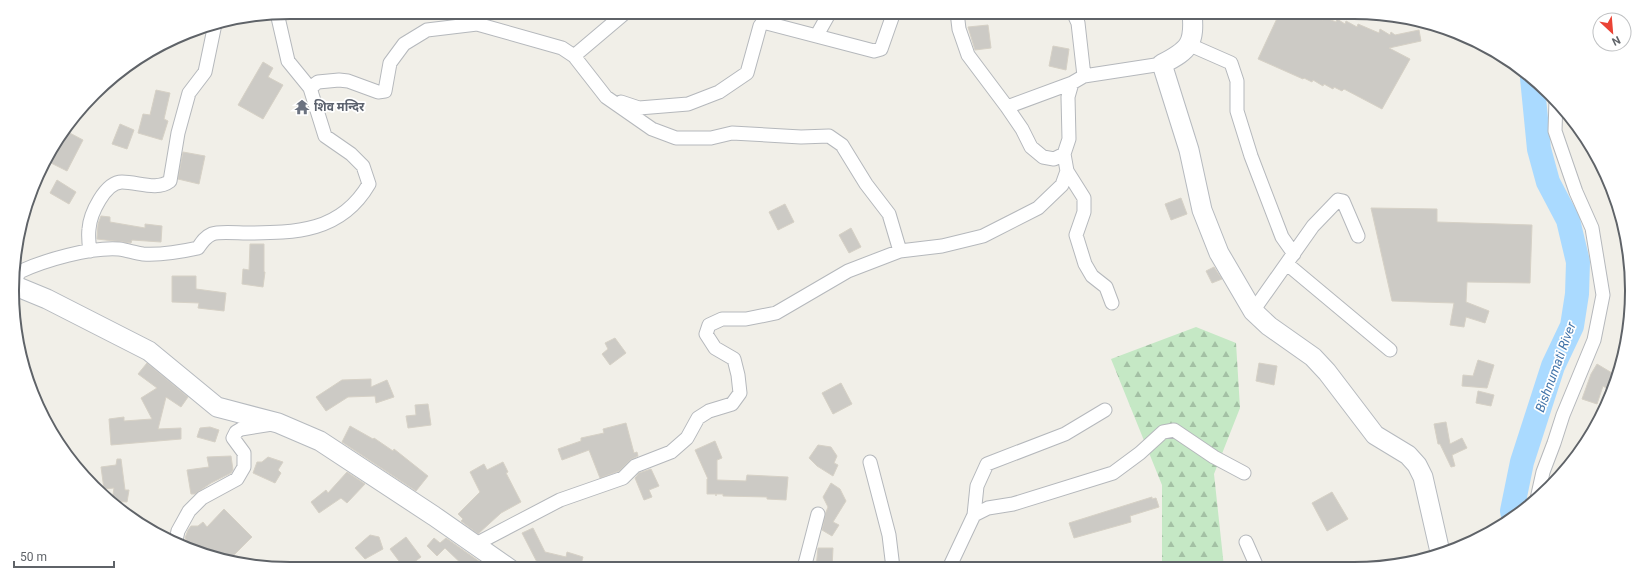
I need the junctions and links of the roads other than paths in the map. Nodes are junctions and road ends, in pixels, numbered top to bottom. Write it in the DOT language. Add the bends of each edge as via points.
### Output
graph roads {
  1 [pos="473,19"];
  2 [pos="480,19"];
  3 [pos="618,19"];
  4 [pos="826,19"];
  5 [pos="892,19"];
  6 [pos="958,19"];
  7 [pos="1076,19"];
  8 [pos="1192,19"];
  9 [pos="279,20"];
  10 [pos="214,30"];
  11 [pos="816,35"];
  12 [pos="1190,45"];
  13 [pos="574,56"];
  14 [pos="1162,64"];
  15 [pos="1084,76"];
  16 [pos="1072,83"];
  17 [pos="310,88"];
  18 [pos="606,97"];
  19 [pos="1007,107"];
  20 [pos="1556,109"];
  21 [pos="1064,154"];
  22 [pos="1067,171"];
  23 [pos="1358,236"];
  24 [pos="90,250"];
  25 [pos="900,251"];
  26 [pos="1290,259"];
  27 [pos="20,271"];
  28 [pos="19,287"];
  29 [pos="1112,303"];
  30 [pos="1253,311"];
  31 [pos="1390,350"];
  32 [pos="1105,410"];
  33 [pos="278,423"];
  34 [pos="870,462"];
  35 [pos="1244,473"];
  36 [pos="1540,487"];
  37 [pos="818,514"];
  38 [pos="974,515"];
  39 [pos="177,537"];
  40 [pos="1246,542"];
  41 [pos="474,545"];
  42 [pos="1439,549"];
  43 [pos="501,562"];
  44 [pos="806,562"];
  45 [pos="892,562"];
  46 [pos="952,562"];
  47 [pos="1255,562"];
  1 -- 17 [label="street" via="427,30 404,44 390,62 385,91 378,92 339,80 318,82"];
  2 -- 13 [label="street" via="562,48"];
  3 -- 13 [label="street"];
  4 -- 11 [label="street"];
  5 -- 11 [label="street" via="881,49 874,51"];
  6 -- 19 [label="street" via="968,55"];
  7 -- 15 [label="street"];
  8 -- 12 [label="street"];
  9 -- 17 [label="street" via="288,61"];
  10 -- 24 [label="street" via="205,72 189,92 178,133 170,181 165,186 121,182 109,187 94,208 89,228"];
  11 -- 18 [label="street" via="763,22 747,73 719,92 688,104 639,108"];
  12 -- 14 [label="street"];
  12 -- 26 [label="street" via="1231,63 1237,82 1237,111"];
  13 -- 18 [label="street"];
  14 -- 15 [label="street"];
  14 -- 30 [label="street" via="1189,150 1202,210 1219,253"];
  15 -- 16 [label="street"];
  16 -- 19 [label="street"];
  16 -- 21 [label="street" via="1068,97 1068,139"];
  17 -- 24 [label="street" via="325,136 363,166 368,184 361,196 332,221 316,228 280,233 214,233 203,240 198,248 181,252 143,254 119,249"];
  18 -- 25 [label="street" via="652,130 676,138 711,138 732,133 829,136 842,145 866,184 889,214"];
  19 -- 21 [label="street" via="1031,147 1043,157 1054,159"];
  20 -- 36 [label="street" via="1555,131 1576,192 1592,228 1603,295 1594,340 1563,415"];
  21 -- 22 [label="street"];
  22 -- 25 [label="street" via="1062,185 1038,208 983,236 942,246"];
  22 -- 29 [label="street" via="1084,198 1084,212 1076,235 1085,264 1092,276 1106,287"];
  23 -- 26 [label="street" via="1343,201 1338,200 1313,226"];
  24 -- 27 [label="street" via="36,264"];
  25 -- 41 [label="street" via="848,271 776,313 746,319 722,319 709,325 706,334 715,348 734,359 740,393 732,404 709,411 698,418 687,438 671,452 635,466 623,478 560,500"];
  26 -- 30 [label="street"];
  26 -- 31 [label="street"];
  28 -- 33 [label="street" via="46,298 149,351 217,407"];
  30 -- 42 [label="street" via="1313,357 1375,435 1408,455 1417,465 1424,477"];
  32 -- 38 [label="street" via="1065,434 987,464 976,486"];
  33 -- 39 [label="street" via="236,432 233,438 244,453 244,467 237,479 202,498 189,512"];
  33 -- 41 [label="street" via="320,441"];
  34 -- 45 [label="street" via="889,534"];
  35 -- 38 [label="street" via="1214,457 1174,430 1163,432 1140,454 1113,473 1013,504 988,508"];
  37 -- 44 [label="street"];
  38 -- 46 [label="street"];
  40 -- 47 [label="street"];
  41 -- 43 [label="street"];
}
